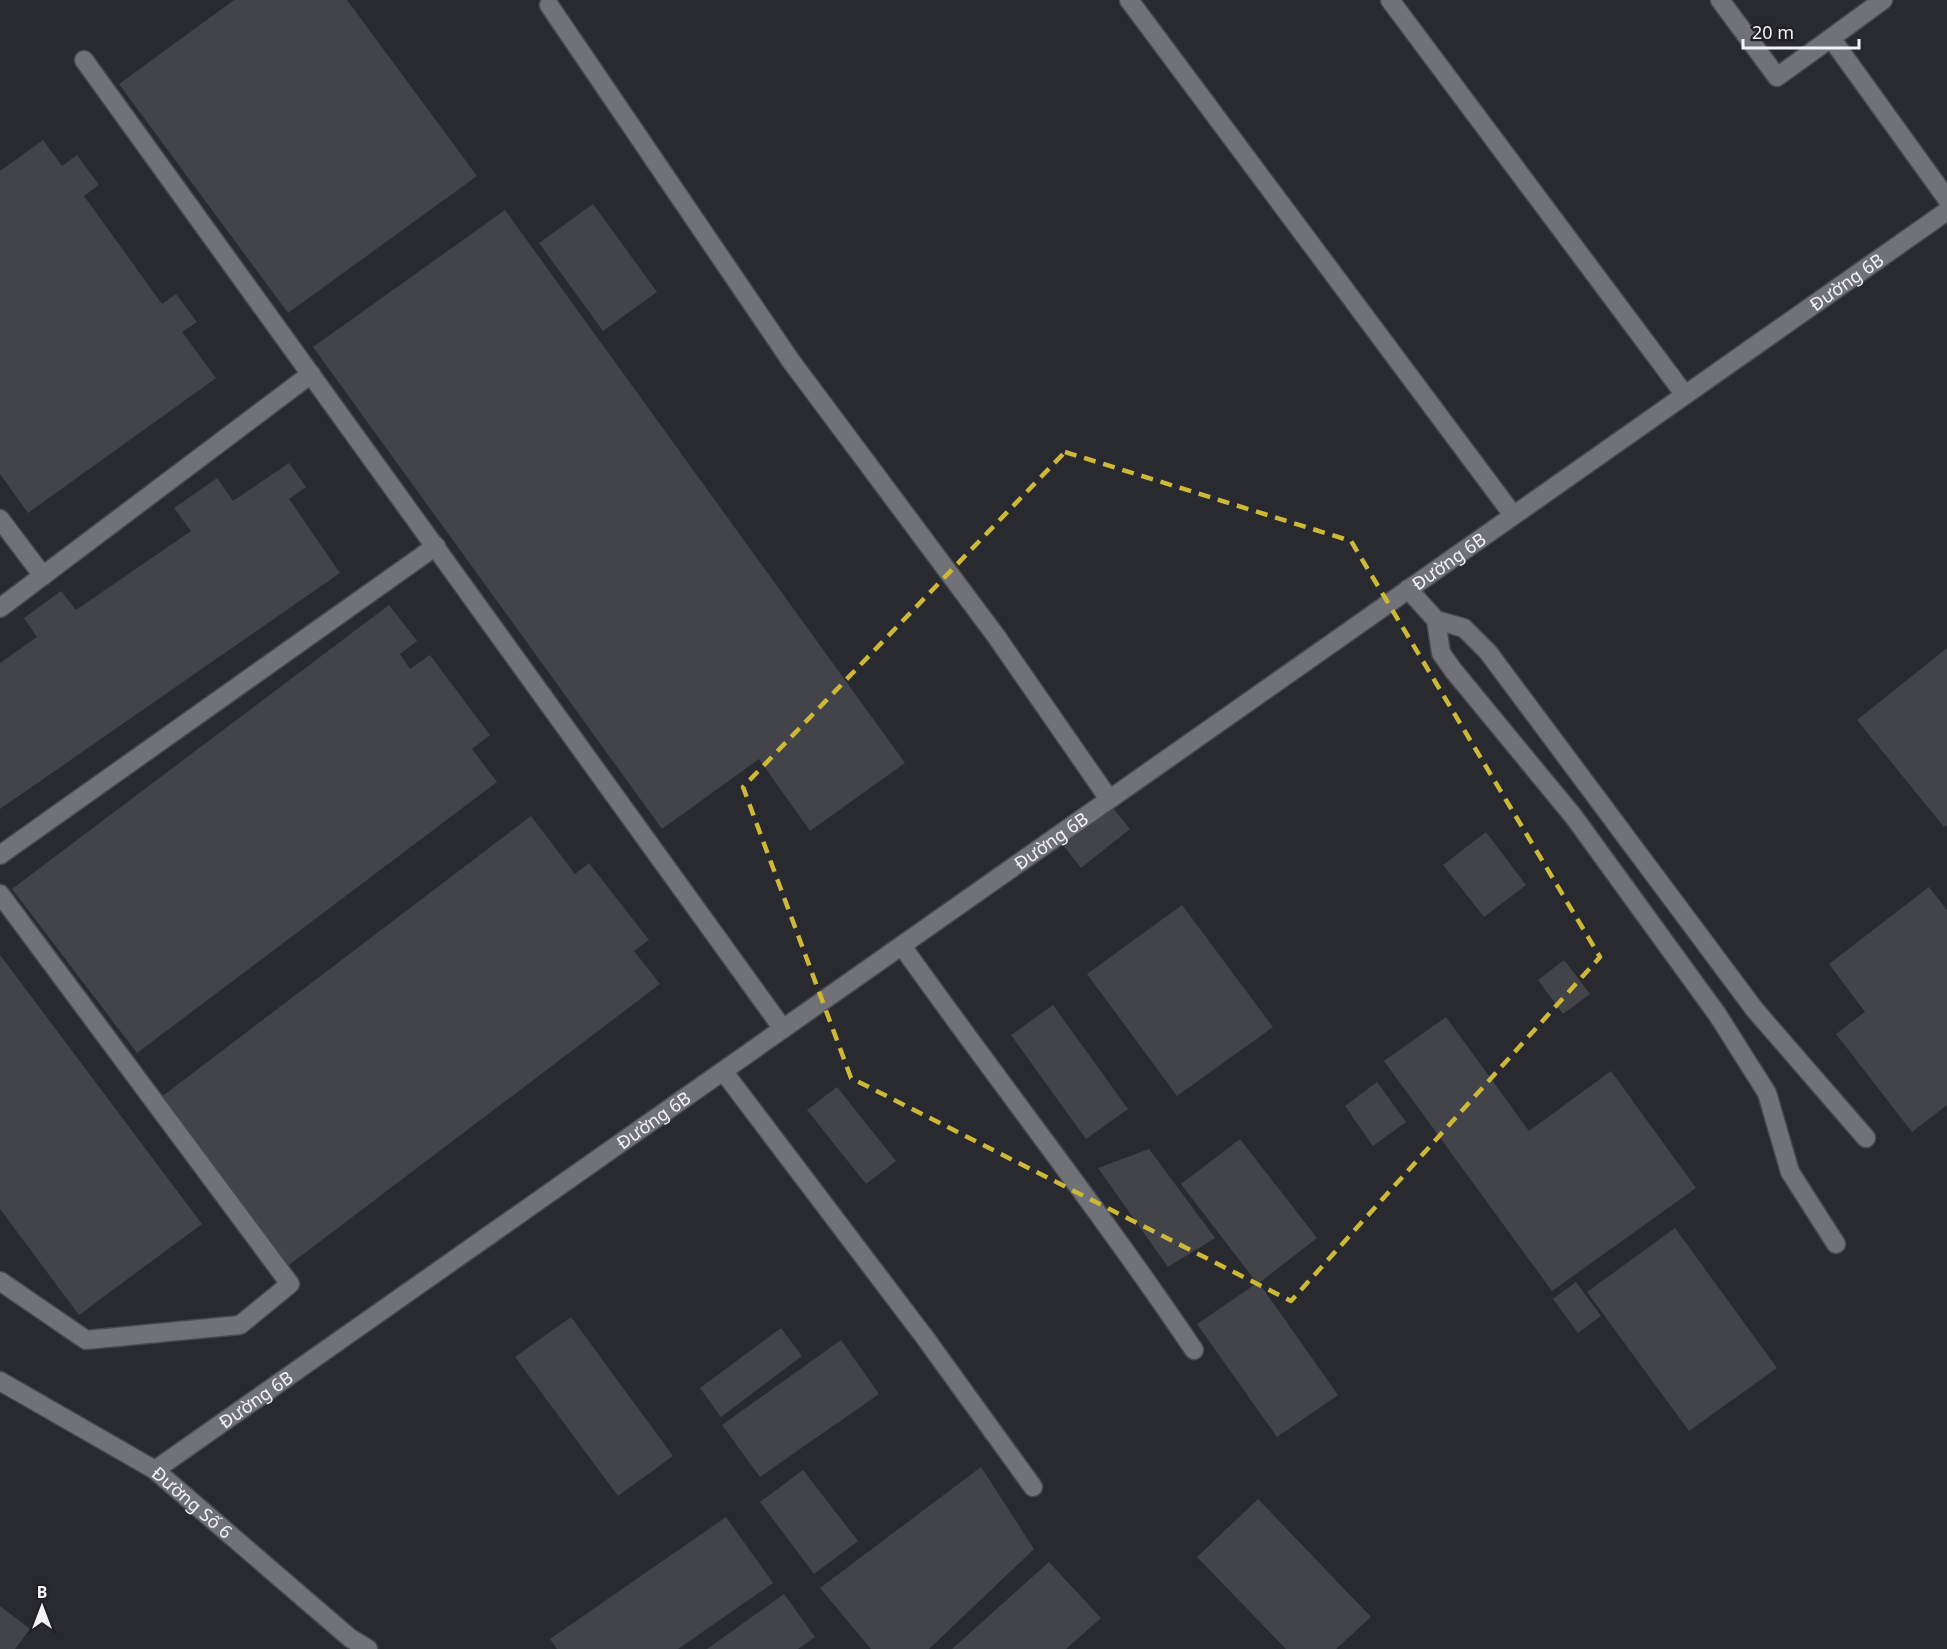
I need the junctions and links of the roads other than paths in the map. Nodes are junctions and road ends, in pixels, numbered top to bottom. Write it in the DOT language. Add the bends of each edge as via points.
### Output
graph roads {
  1 [pos="1129,0"];
  2 [pos="1390,0"];
  3 [pos="1720,0"];
  4 [pos="1883,0"];
  5 [pos="549,5"];
  6 [pos="1831,38"];
  7 [pos="84,60"];
  8 [pos="1947,199"];
  9 [pos="1947,211"];
  10 [pos="311,374"];
  11 [pos="1685,395"];
  12 [pos="1513,515"];
  13 [pos="0,519"];
  14 [pos="436,546"];
  15 [pos="43,576"];
  16 [pos="1408,589"];
  17 [pos="0,608"];
  18 [pos="1436,620"];
  19 [pos="1109,799"];
  20 [pos="0,855"];
  21 [pos="0,894"];
  22 [pos="902,946"];
  23 [pos="783,1029"];
  24 [pos="723,1071"];
  25 [pos="1866,1138"];
  26 [pos="1836,1244"];
  27 [pos="0,1281"];
  28 [pos="1194,1350"];
  29 [pos="0,1381"];
  30 [pos="155,1470"];
  31 [pos="1033,1487"];
  32 [pos="368,1649"];
  1 -- 12 [label="street"];
  2 -- 11 [label="street"];
  3 -- 6 [label="street" via="1777,77"];
  4 -- 6 [label="street"];
  5 -- 19 [label="street" via="791,361 996,636"];
  6 -- 8 [label="street"];
  7 -- 10 [label="street"];
  9 -- 11 [label="street, Đường 6B"];
  10 -- 14 [label="street"];
  10 -- 15 [label="street"];
  11 -- 12 [label="street, Đường 6B"];
  12 -- 16 [label="street, Đường 6B"];
  13 -- 15 [label="street"];
  14 -- 20 [label="street"];
  14 -- 23 [label="street"];
  15 -- 17 [label="street"];
  16 -- 18 [label="street"];
  16 -- 19 [label="street, Đường 6B"];
  18 -- 25 [label="street" via="1464,628 1488,652 1755,1010"];
  18 -- 26 [label="street" via="1441,653 1452,670 1574,817 1717,1014 1767,1093 1790,1172"];
  19 -- 22 [label="street, Đường 6B"];
  21 -- 27 [label="street" via="291,1284 240,1325 86,1340"];
  22 -- 23 [label="street, Đường 6B"];
  22 -- 28 [label="street" via="1130,1256"];
  23 -- 24 [label="street, Đường 6B"];
  24 -- 30 [label="street, Đường 6B"];
  24 -- 31 [label="street"];
  29 -- 30 [label="street, Đường Số 6"];
  30 -- 32 [label="street, Đường Số 6" via="350,1638"];
}
